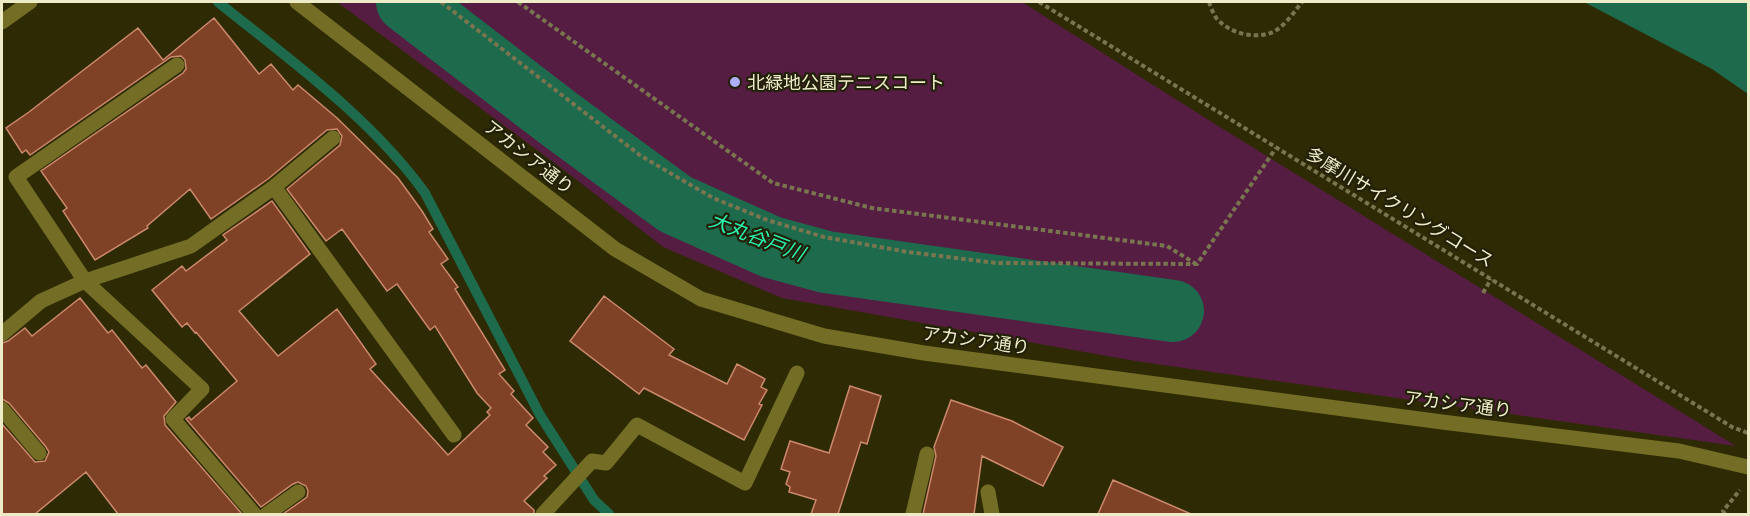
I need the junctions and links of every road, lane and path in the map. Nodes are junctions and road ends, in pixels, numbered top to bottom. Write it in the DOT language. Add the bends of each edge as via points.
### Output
graph roads {
  1 [pos="30,2"];
  2 [pos="297,2"];
  3 [pos="441,2"];
  4 [pos="518,2"];
  5 [pos="1039,2"];
  6 [pos="1209,2"];
  7 [pos="1302,2"];
  8 [pos="2,22"];
  9 [pos="177,65"];
  10 [pos="333,138"];
  11 [pos="1276,148"];
  12 [pos="273,187"];
  13 [pos="1197,264"];
  14 [pos="1491,279"];
  15 [pos="85,281"];
  16 [pos="1484,293"];
  17 [pos="2,334"];
  18 [pos="797,373"];
  19 [pos="2,409"];
  20 [pos="1749,433"];
  21 [pos="454,435"];
  22 [pos="39,453"];
  23 [pos="927,454"];
  24 [pos="1749,467"];
  25 [pos="1742,488"];
  26 [pos="298,492"];
  27 [pos="988,492"];
  28 [pos="254,514"];
  29 [pos="267,514"];
  30 [pos="543,514"];
  31 [pos="913,514"];
  32 [pos="992,514"];
  33 [pos="1725,514"];
  1 -- 8 [label="street"];
  2 -- 24 [label="street, アカシア通り" via="615,249 701,299 824,336 924,353 1679,451"];
  3 -- 13 [label="path" via="641,156 713,198 767,220 834,239 996,263"];
  4 -- 13 [label="path" via="773,183 872,208 1167,246"];
  5 -- 11 [label="path, 多摩川サイクリングコース"];
  6 -- 7 [label="path" via="1216,18 1232,31 1254,35 1273,32"];
  9 -- 15 [label="street" via="16,177"];
  10 -- 12 [label="street"];
  11 -- 13 [label="path"];
  11 -- 14 [label="path, 多摩川サイクリングコース"];
  12 -- 15 [label="street" via="191,246"];
  12 -- 21 [label="street"];
  14 -- 16 [label="path"];
  14 -- 20 [label="path, 多摩川サイクリングコース" via="1732,427"];
  15 -- 17 [label="street" via="41,301"];
  15 -- 28 [label="street" via="202,389 173,419"];
  18 -- 30 [label="street" via="745,483 637,425 606,463 592,460"];
  19 -- 22 [label="street"];
  23 -- 31 [label="street"];
  25 -- 33 [label="path" via="1723,511"];
  26 -- 29 [label="street"];
  27 -- 32 [label="street"];
}
